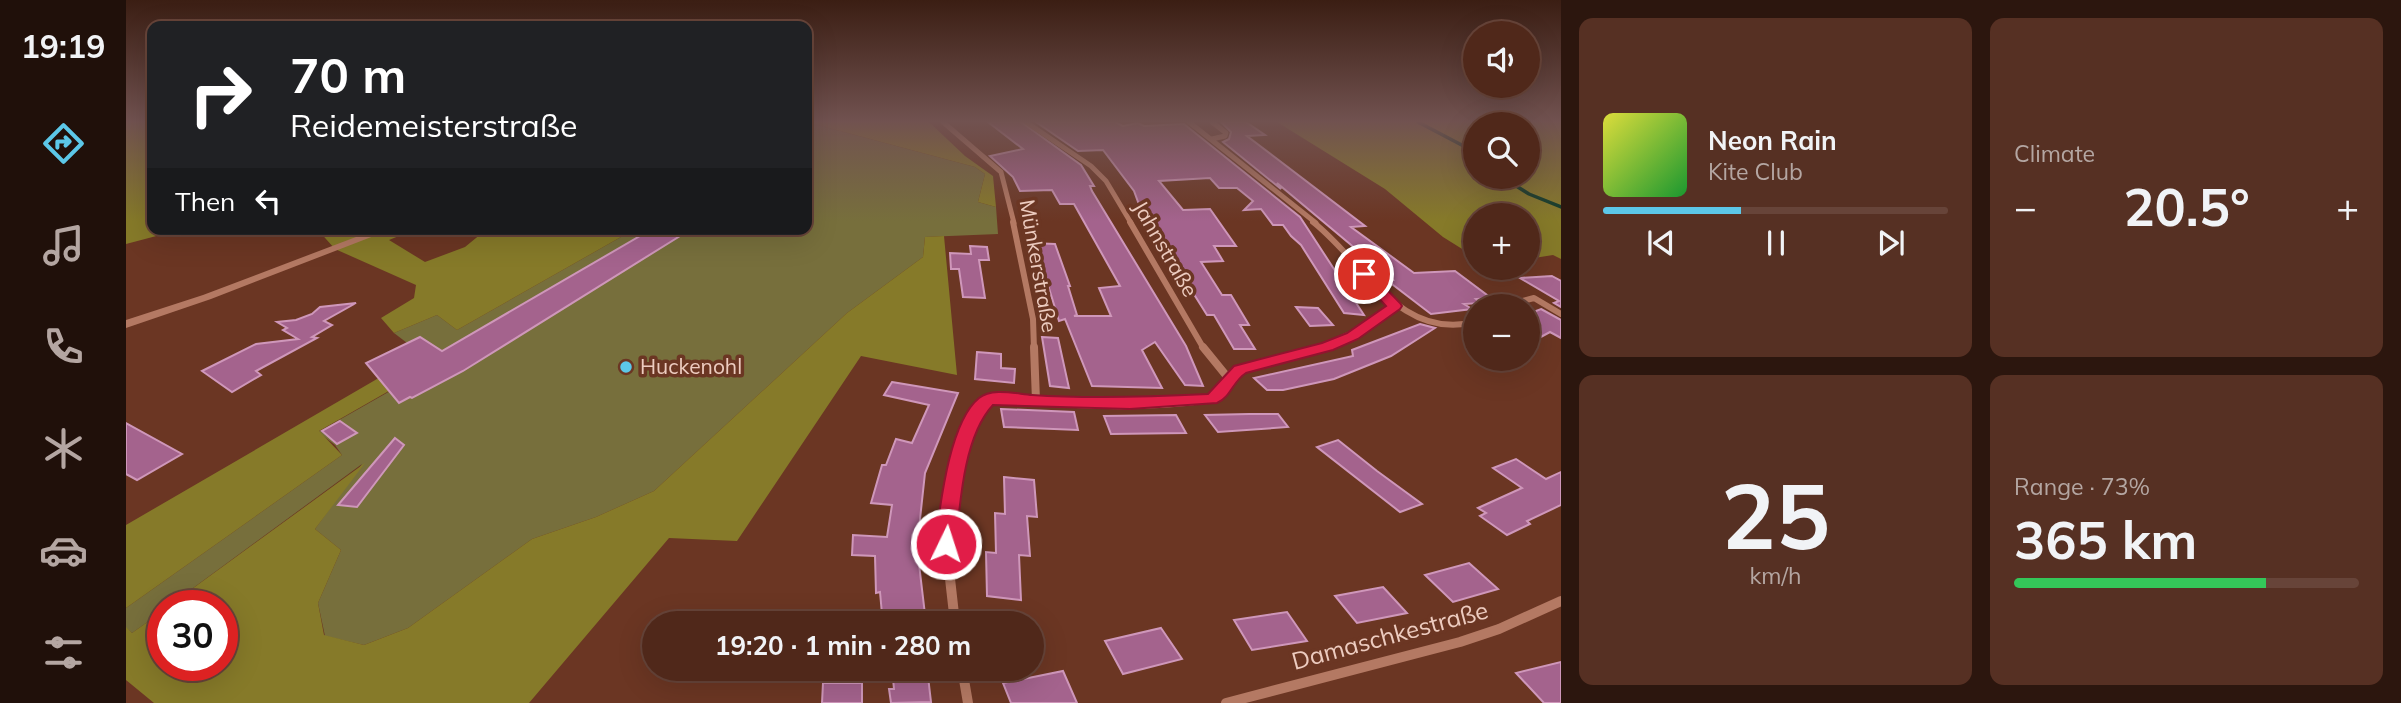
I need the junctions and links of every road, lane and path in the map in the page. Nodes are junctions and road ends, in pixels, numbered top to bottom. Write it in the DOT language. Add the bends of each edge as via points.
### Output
graph roads {
  1 [pos="981,155"];
  2 [pos="1074,155"];
  3 [pos="1232,155"];
  4 [pos="371,235"];
  5 [pos="1540,301"];
  6 [pos="1395,306"];
  7 [pos="1561,314"];
  8 [pos="126,323"];
  9 [pos="1463,325"];
  10 [pos="1229,379"];
  11 [pos="1036,401"];
  12 [pos="1561,601"];
  13 [pos="953,611"];
  14 [pos="964,681"];
  15 [pos="968,703"];
  16 [pos="1226,703"];
  1 -- 11 [label="street, Münkerstraße" via="1005,180 1033,319"];
  2 -- 10 [label="street, Jahnstraße" via="1106,181 1206,352"];
  3 -- 6 [label="street" via="1319,226"];
  4 -- 8 [label="street"];
  5 -- 7 [label="street"];
  6 -- 9 [label="street" via="1433,322"];
  6 -- 10 [label="street" via="1352,336 1315,351 1240,370"];
  10 -- 11 [label="street" via="1219,395 1198,401"];
  11 -- 13 [label="street" via="987,400 968,430 948,503 946,558"];
  12 -- 16 [label="street, Damaschkestraße" via="1460,642"];
  14 -- 15 [label="street"];
}
